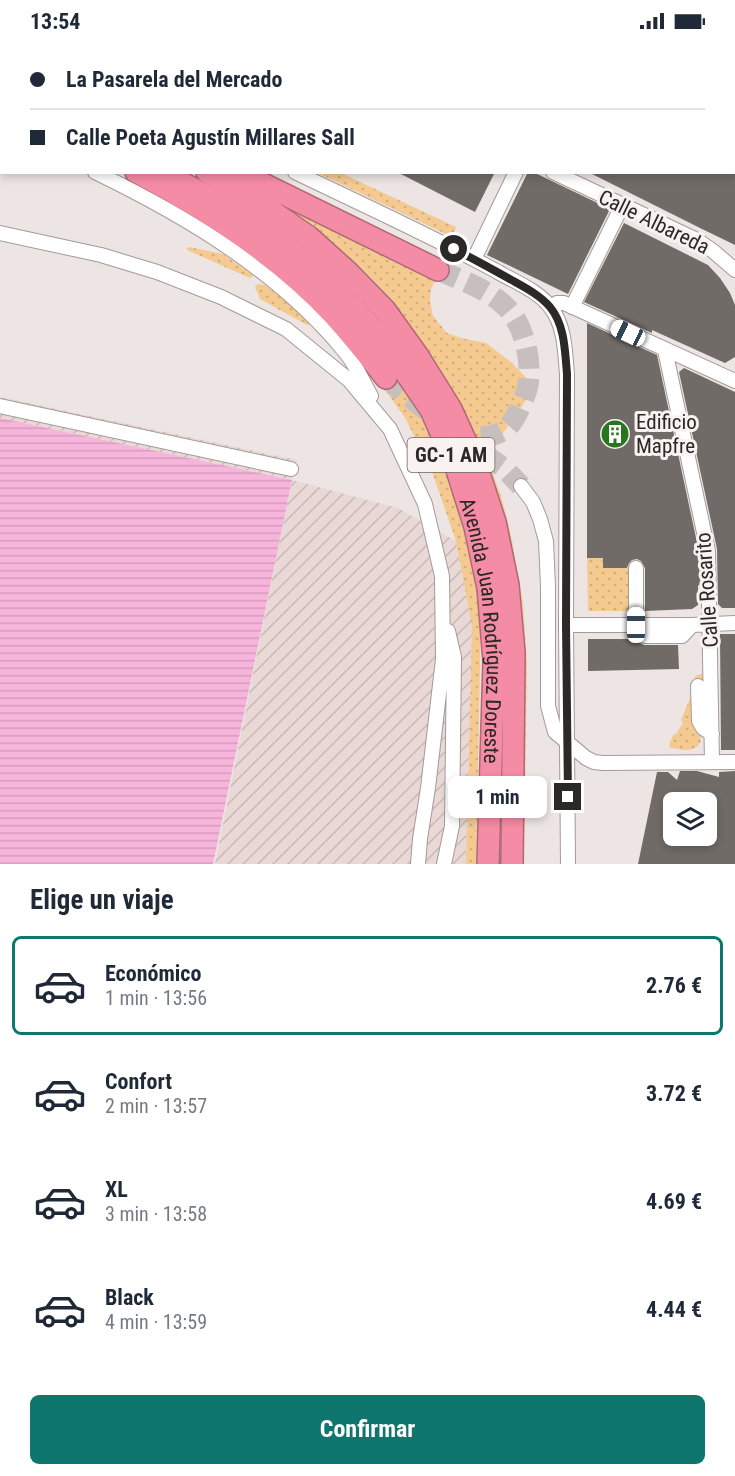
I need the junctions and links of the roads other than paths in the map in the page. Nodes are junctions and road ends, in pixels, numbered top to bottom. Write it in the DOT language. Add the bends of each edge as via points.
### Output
graph roads {
  1 [pos="99,174"];
  2 [pos="140,174"];
  3 [pos="166,174"];
  4 [pos="210,174"];
  5 [pos="243,174"];
  6 [pos="299,174"];
  7 [pos="515,174"];
  8 [pos="558,174"];
  9 [pos="622,206"];
  10 [pos="0,233"];
  11 [pos="721,257"];
  12 [pos="474,259"];
  13 [pos="735,262"];
  14 [pos="438,270"];
  15 [pos="735,270"];
  16 [pos="551,307"];
  17 [pos="573,307"];
  18 [pos="665,350"];
  19 [pos="386,378"];
  20 [pos="735,381"];
  21 [pos="0,406"];
  22 [pos="390,429"];
  23 [pos="291,469"];
  24 [pos="521,486"];
  25 [pos="636,568"];
  26 [pos="442,608"];
  27 [pos="735,623"];
  28 [pos="711,624"];
  29 [pos="566,625"];
  30 [pos="640,631"];
  31 [pos="698,686"];
  32 [pos="712,734"];
  33 [pos="568,744"];
  34 [pos="712,762"];
  35 [pos="735,762"];
  36 [pos="452,826"];
  37 [pos="576,838"];
  38 [pos="420,839"];
  39 [pos="413,864"];
  40 [pos="418,864"];
  41 [pos="444,864"];
  42 [pos="451,864"];
  43 [pos="488,864"];
  44 [pos="512,864"];
  45 [pos="568,864"];
  1 -- 22 [label="street" via="181,217 247,260 301,304 347,354"];
  2 -- 19 [label="highway" via="210,215 279,264 352,334"];
  3 -- 43 [label="highway, Avenida Juan Rodríguez Doreste / GC-1 AM" via="249,220 297,254 370,325 431,410 456,467 475,527 488,588 494,661"];
  4 -- 44 [label="highway, Avenida Juan Rodríguez Doreste / GC-1 AM" via="309,237 378,303 451,409 476,464 495,522 506,575 514,653"];
  5 -- 14 [label="highway"];
  6 -- 12 [label="street"];
  7 -- 12 [label="street"];
  8 -- 9 [label="street, Calle Albareda"];
  9 -- 11 [label="street, Calle Albareda" via="697,240"];
  9 -- 17 [label="street"];
  10 -- 22 [label="street" via="157,272 286,329 349,380"];
  11 -- 13 [label="street, Calle Albareda"];
  11 -- 15 [label="street, Calle Albareda"];
  12 -- 16 [label="street" via="524,286"];
  16 -- 17 [label="street" via="564,303"];
  16 -- 29 [label="street" via="565,345 567,374"];
  17 -- 18 [label="street"];
  18 -- 20 [label="street"];
  18 -- 28 [label="street, Calle Rosarito" via="708,550"];
  21 -- 23 [label="street"];
  22 -- 26 [label="street" via="425,504 442,576"];
  24 -- 33 [label="street" via="533,502 546,542 548,706 555,732"];
  25 -- 30 [label="street"];
  26 -- 36 [label="street" via="454,657"];
  26 -- 38 [label="street" via="443,659"];
  27 -- 28 [label="street"];
  28 -- 30 [label="street"];
  28 -- 32 [label="street, Calle Rosarito"];
  29 -- 30 [label="street"];
  29 -- 33 [label="street"];
  31 -- 32 [label="street" via="699,721"];
  32 -- 34 [label="street, Calle Rosarito"];
  33 -- 34 [label="street" via="594,762"];
  33 -- 37 [label="street" via="568,768 576,783"];
  33 -- 45 [label="street"];
  34 -- 35 [label="street"];
  36 -- 41 [label="street"];
  36 -- 42 [label="street"];
  38 -- 39 [label="street"];
  38 -- 40 [label="street"];
}
